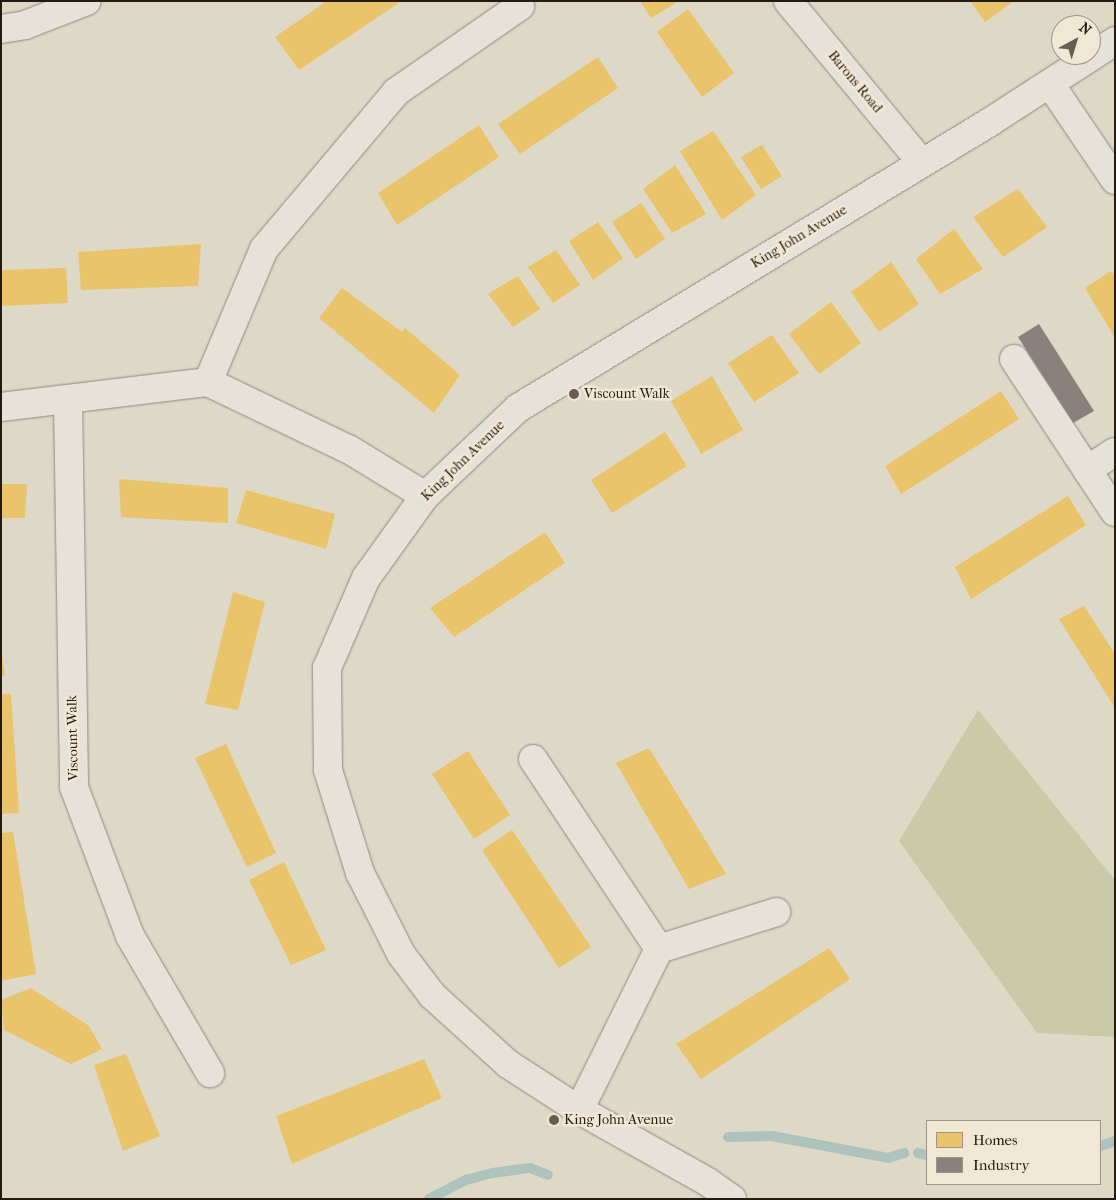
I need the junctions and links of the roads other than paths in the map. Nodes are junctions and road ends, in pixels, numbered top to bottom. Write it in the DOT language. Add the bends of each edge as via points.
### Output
graph roads {
  1 [pos="87,1"];
  2 [pos="788,1"];
  3 [pos="520,6"];
  4 [pos="1,29"];
  5 [pos="1115,41"];
  6 [pos="1050,84"];
  7 [pos="922,163"];
  8 [pos="1115,180"];
  9 [pos="1014,359"];
  10 [pos="208,382"];
  11 [pos="68,400"];
  12 [pos="1,407"];
  13 [pos="1115,452"];
  14 [pos="1087,470"];
  15 [pos="425,496"];
  16 [pos="1115,512"];
  17 [pos="533,759"];
  18 [pos="776,912"];
  19 [pos="659,949"];
  20 [pos="210,1074"];
  21 [pos="579,1110"];
  22 [pos="732,1199"];
  1 -- 4 [label="street" via="25,25"];
  2 -- 7 [label="street, Barons Road"];
  3 -- 10 [label="street" via="396,92 264,249"];
  5 -- 6 [label="street, King John Avenue"];
  6 -- 7 [label="street, King John Avenue"];
  6 -- 8 [label="street"];
  7 -- 15 [label="street, King John Avenue" via="518,408"];
  9 -- 14 [label="street"];
  10 -- 11 [label="street"];
  10 -- 15 [label="street" via="350,450"];
  11 -- 12 [label="street"];
  11 -- 20 [label="street, Viscount Walk" via="74,787 130,936"];
  13 -- 14 [label="street"];
  14 -- 16 [label="street"];
  15 -- 21 [label="street, King John Avenue" via="366,578 327,668 328,770 360,873 401,954 432,996 508,1064"];
  17 -- 19 [label="street"];
  18 -- 19 [label="street"];
  19 -- 21 [label="street"];
  21 -- 22 [label="street, King John Avenue" via="708,1182"];
}
